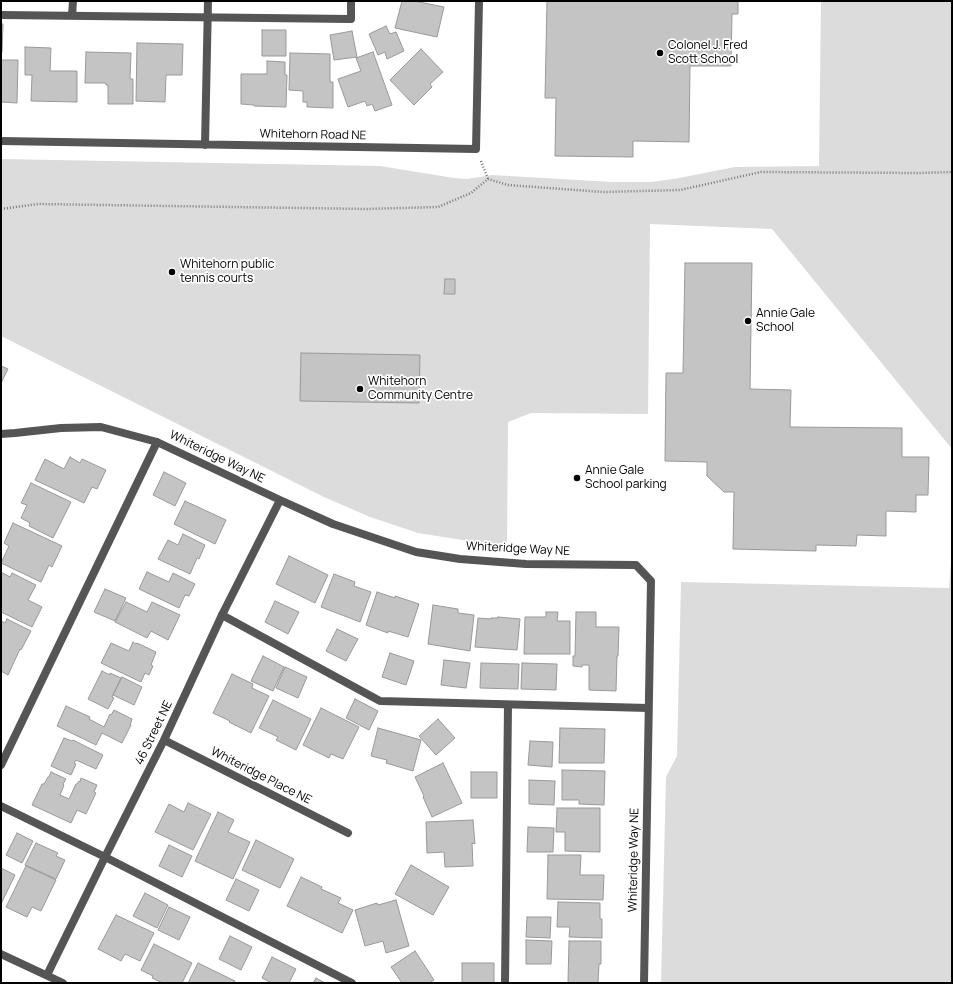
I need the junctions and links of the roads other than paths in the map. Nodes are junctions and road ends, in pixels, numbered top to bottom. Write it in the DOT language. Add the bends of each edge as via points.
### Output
graph roads {
  1 [pos="73,1"];
  2 [pos="208,1"];
  3 [pos="351,1"];
  4 [pos="479,1"];
  5 [pos="1,15"];
  6 [pos="72,16"];
  7 [pos="207,17"];
  8 [pos="1,141"];
  9 [pos="205,144"];
  10 [pos="1,434"];
  11 [pos="157,442"];
  12 [pos="280,500"];
  13 [pos="222,615"];
  14 [pos="508,705"];
  15 [pos="648,708"];
  16 [pos="164,740"];
  17 [pos="1,765"];
  18 [pos="1,806"];
  19 [pos="348,833"];
  20 [pos="105,857"];
  21 [pos="1,954"];
  22 [pos="47,975"];
  23 [pos="63,983"];
  24 [pos="352,983"];
  25 [pos="505,983"];
  26 [pos="644,983"];
  1 -- 6 [label="street"];
  2 -- 7 [label="street"];
  3 -- 7 [label="street" via="351,19"];
  4 -- 9 [label="street, Whitehorn Road NE" via="476,149"];
  5 -- 6 [label="street"];
  6 -- 7 [label="street"];
  7 -- 9 [label="street"];
  8 -- 9 [label="street, Whitehorn Road NE"];
  10 -- 11 [label="street, Whiteridge Way NE" via="101,427"];
  11 -- 12 [label="street, Whiteridge Way NE"];
  11 -- 17 [label="street"];
  12 -- 13 [label="street, 46 Street NE"];
  12 -- 15 [label="street, Whiteridge Way NE" via="333,524 416,552 460,559 526,564 636,565 651,581"];
  13 -- 14 [label="street" via="380,701"];
  13 -- 16 [label="street, 46 Street NE"];
  14 -- 15 [label="street"];
  14 -- 25 [label="street"];
  15 -- 26 [label="street, Whiteridge Way NE"];
  16 -- 19 [label="street, Whiteridge Place NE"];
  16 -- 20 [label="street, 46 Street NE"];
  18 -- 20 [label="street"];
  20 -- 22 [label="street, 46 Street NE"];
  20 -- 24 [label="street"];
  21 -- 22 [label="street"];
  22 -- 23 [label="street"];
}
